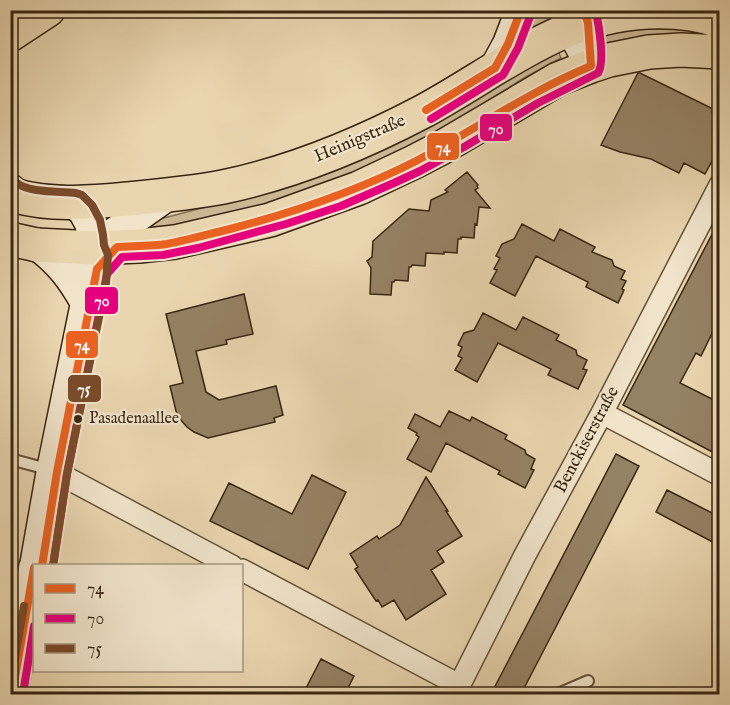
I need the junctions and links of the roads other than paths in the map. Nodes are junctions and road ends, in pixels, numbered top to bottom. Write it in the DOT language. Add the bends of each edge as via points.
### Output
graph roads {
  1 [pos="48,10"];
  2 [pos="521,10"];
  3 [pos="686,12"];
  4 [pos="577,18"];
  5 [pos="720,21"];
  6 [pos="10,35"];
  7 [pos="720,52"];
  8 [pos="591,66"];
  9 [pos="495,68"];
  10 [pos="720,185"];
  11 [pos="12,194"];
  12 [pos="168,195"];
  13 [pos="75,203"];
  14 [pos="24,242"];
  15 [pos="102,254"];
  16 [pos="86,303"];
  17 [pos="602,413"];
  18 [pos="10,459"];
  19 [pos="55,471"];
  20 [pos="720,475"];
  21 [pos="36,564"];
  22 [pos="42,564"];
  23 [pos="228,564"];
  24 [pos="243,571"];
  25 [pos="33,578"];
  26 [pos="33,614"];
  27 [pos="588,681"];
  28 [pos="457,690"];
  29 [pos="12,694"];
  30 [pos="20,694"];
  31 [pos="558,694"];
  1 -- 6 [label="main road"];
  2 -- 9 [label="main road"];
  3 -- 4 [label="main road, Heinigstraße"];
  3 -- 5 [label="main road, Heinigstraße"];
  4 -- 8 [label="main road"];
  4 -- 9 [label="main road, Heinigstraße"];
  7 -- 8 [label="main road" via="649,52"];
  8 -- 15 [label="main road" via="558,79 441,148 359,188 270,220 175,243"];
  9 -- 12 [label="main road, Heinigstraße" via="424,111 339,151 264,177"];
  10 -- 17 [label="street, Benckiserstraße"];
  11 -- 13 [label="main road, Heinigstraße" via="31,200"];
  12 -- 13 [label="main road, Heinigstraße"];
  12 -- 15 [label="main road"];
  13 -- 15 [label="main road" via="90,223"];
  14 -- 15 [label="main road"];
  14 -- 16 [label="main road" via="52,256"];
  15 -- 16 [label="main road"];
  15 -- 19 [label="main road"];
  16 -- 19 [label="main road"];
  17 -- 20 [label="street"];
  17 -- 28 [label="street, Benckiserstraße"];
  18 -- 19 [label="lane"];
  19 -- 21 [label="main road"];
  19 -- 22 [label="main road"];
  19 -- 23 [label="street"];
  24 -- 28 [label="street"];
  25 -- 29 [label="main road"];
  26 -- 30 [label="main road"];
  27 -- 31 [label="lane"];
}
